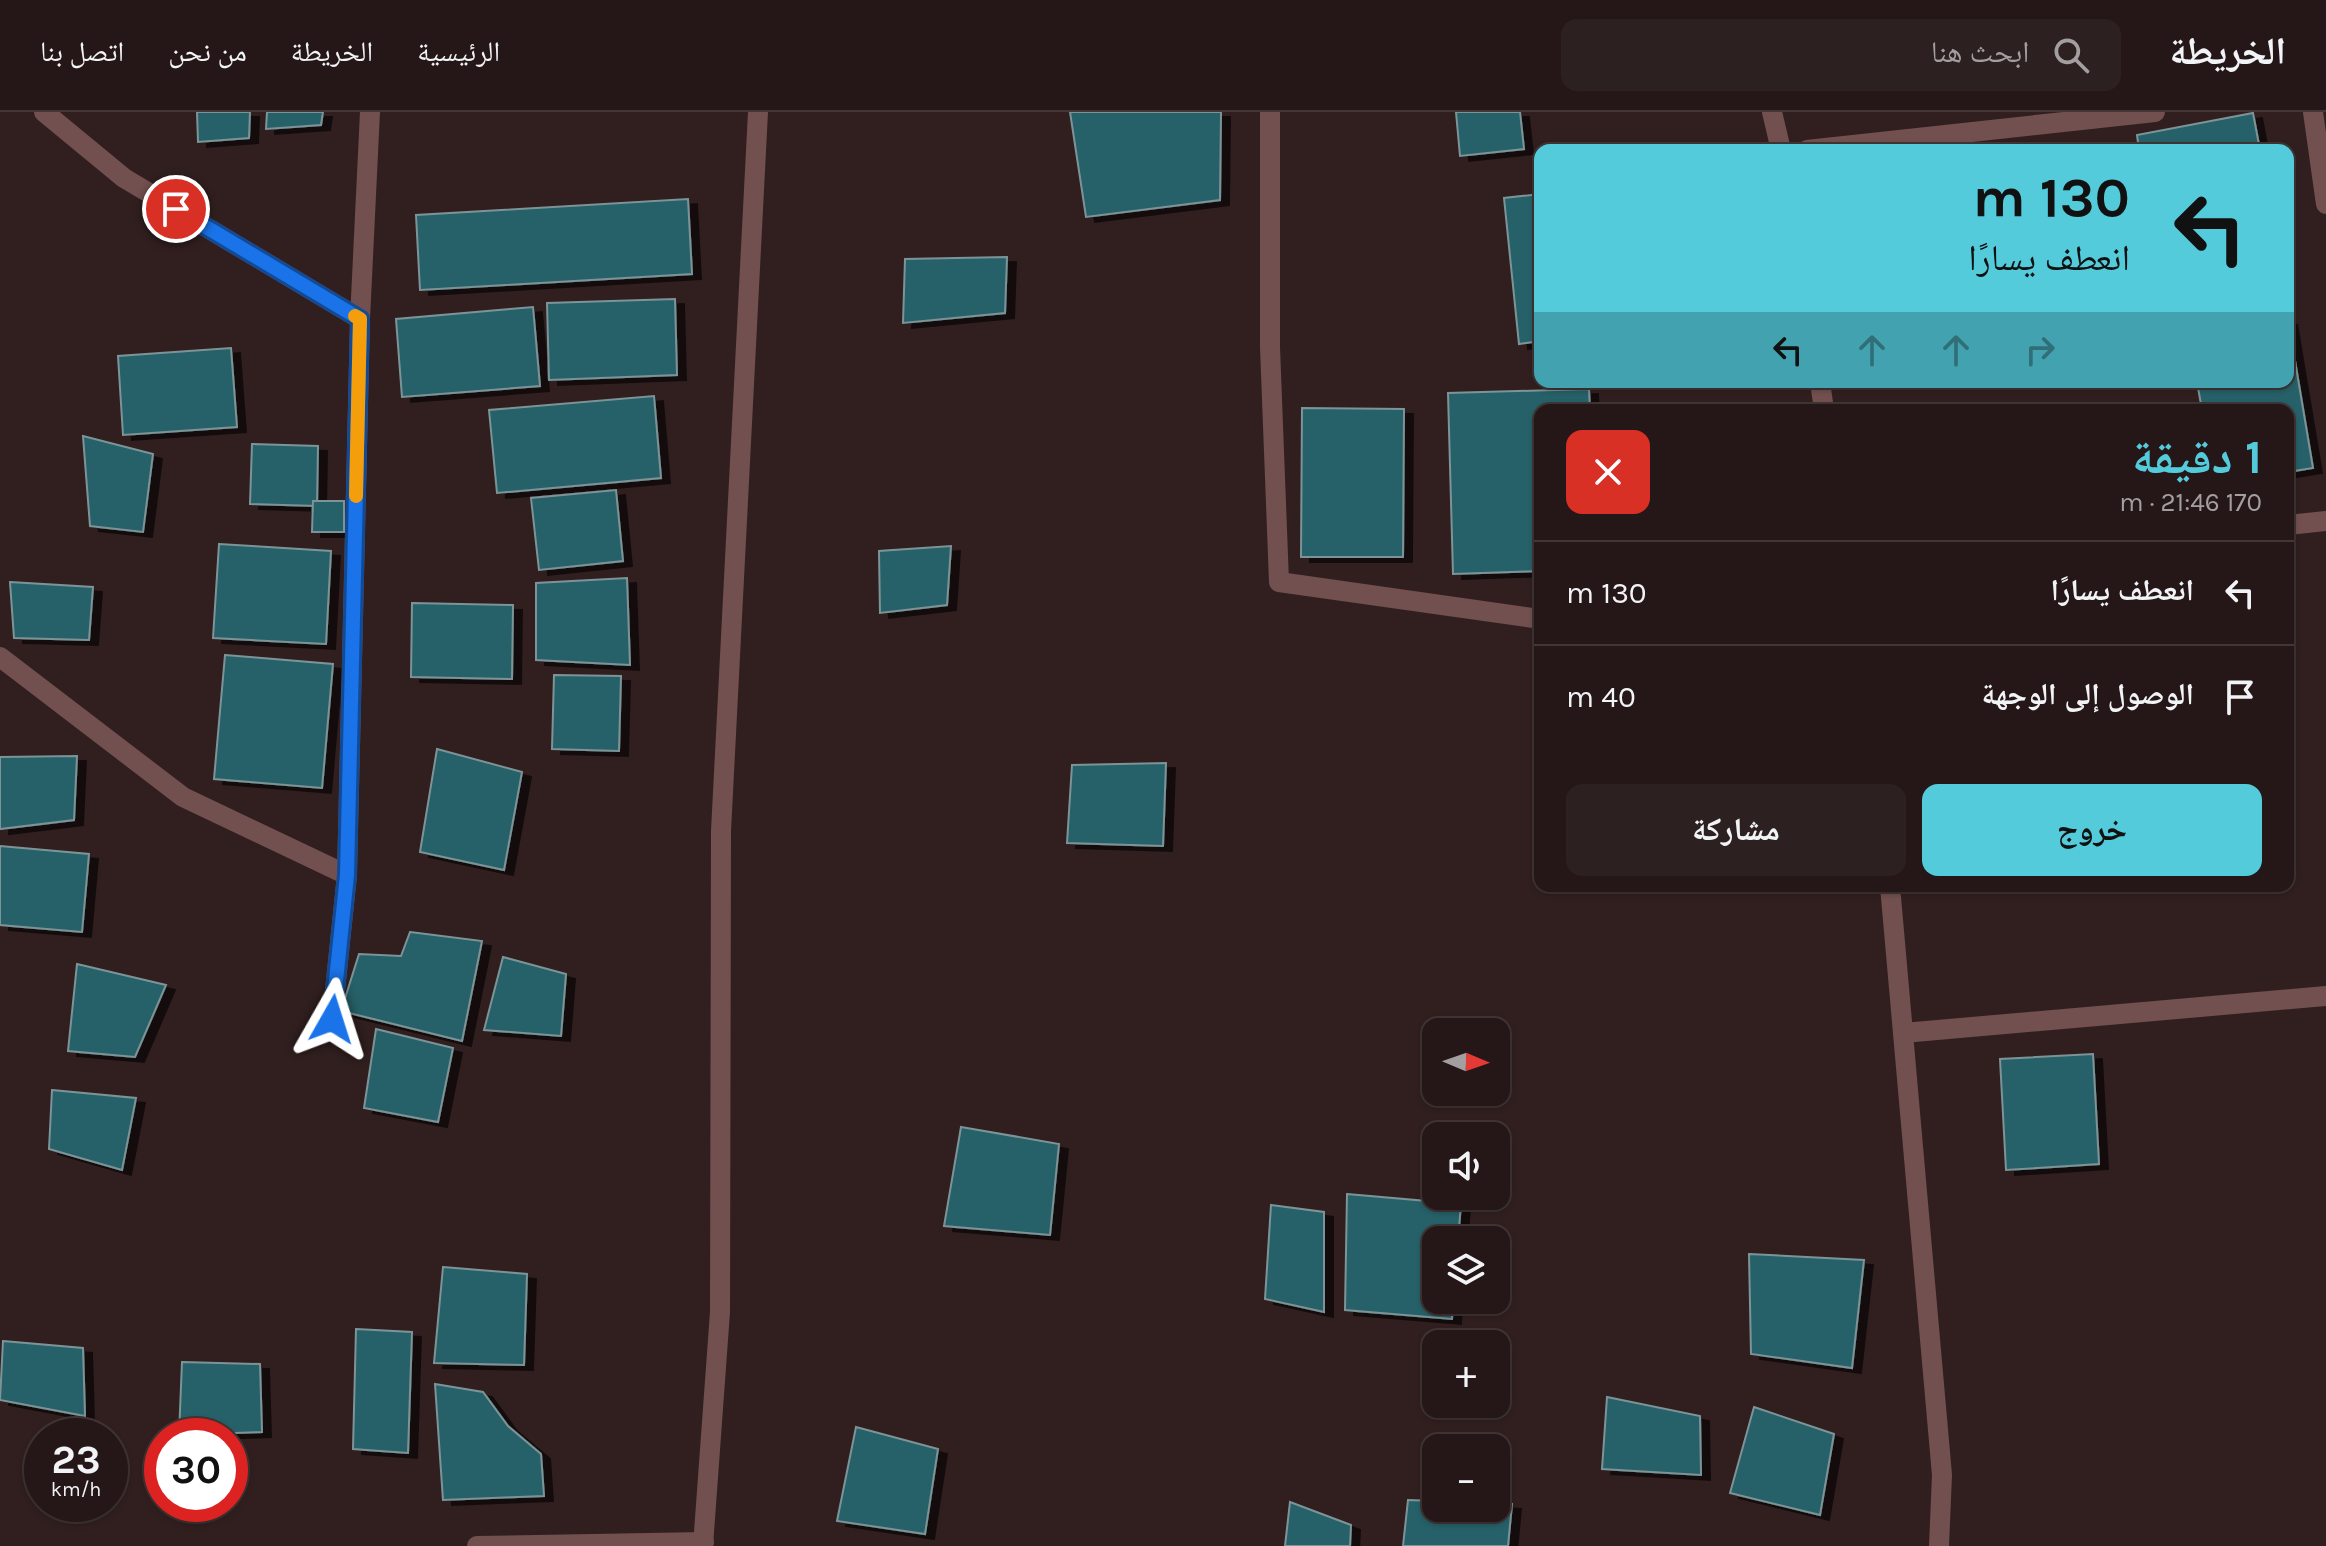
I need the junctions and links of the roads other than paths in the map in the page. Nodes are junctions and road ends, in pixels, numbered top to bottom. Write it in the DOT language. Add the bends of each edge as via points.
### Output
graph roads {
  1 [pos="44,112"];
  2 [pos="370,112"];
  3 [pos="758,112"];
  4 [pos="1270,112"];
  5 [pos="1772,112"];
  6 [pos="2155,112"];
  7 [pos="2313,112"];
  8 [pos="1780,144"];
  9 [pos="1862,144"];
  10 [pos="2326,204"];
  11 [pos="360,319"];
  12 [pos="2326,521"];
  13 [pos="2294,524"];
  14 [pos="1534,618"];
  15 [pos="0,657"];
  16 [pos="347,875"];
  17 [pos="1891,892"];
  18 [pos="2326,996"];
  19 [pos="332,1019"];
  20 [pos="1903,1033"];
  21 [pos="704,1544"];
  22 [pos="477,1546"];
  23 [pos="1939,1546"];
  1 -- 11 [label="street" via="124,178"];
  2 -- 11 [label="street"];
  3 -- 21 [label="street" via="721,831 720,1312"];
  4 -- 14 [label="street" via="1270,347 1279,582"];
  5 -- 8 [label="street"];
  6 -- 9 [label="street"];
  7 -- 10 [label="street"];
  11 -- 16 [label="street"];
  12 -- 13 [label="street"];
  15 -- 16 [label="street" via="183,797"];
  16 -- 19 [label="street"];
  17 -- 20 [label="street"];
  18 -- 20 [label="street"];
  20 -- 23 [label="street" via="1942,1475"];
  21 -- 22 [label="street"];
}
